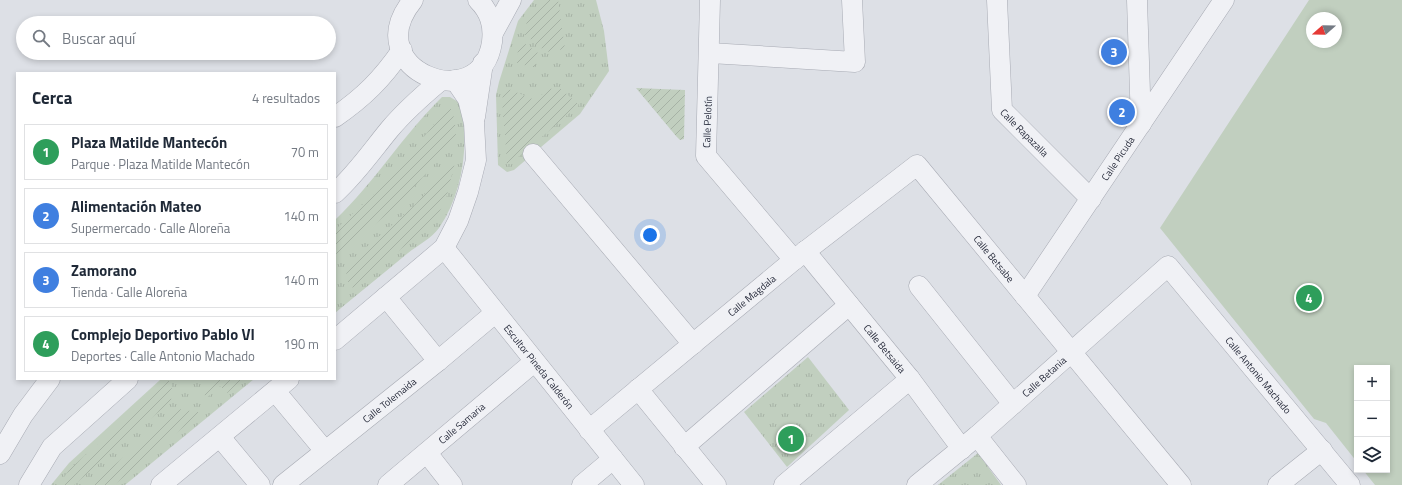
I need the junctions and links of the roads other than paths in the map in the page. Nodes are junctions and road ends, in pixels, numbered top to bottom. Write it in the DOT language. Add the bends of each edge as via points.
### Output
graph roads {
  1 [pos="414,0"];
  2 [pos="478,0"];
  3 [pos="511,0"];
  4 [pos="710,0"];
  5 [pos="852,0"];
  6 [pos="997,0"];
  7 [pos="1137,0"];
  8 [pos="1224,0"];
  9 [pos="493,33"];
  10 [pos="402,50"];
  11 [pos="710,53"];
  12 [pos="483,63"];
  13 [pos="448,81"];
  14 [pos="336,116"];
  15 [pos="474,123"];
  16 [pos="1141,124"];
  17 [pos="533,154"];
  18 [pos="917,165"];
  19 [pos="336,192"];
  20 [pos="1091,199"];
  21 [pos="444,248"];
  22 [pos="800,255"];
  23 [pos="1168,266"];
  24 [pos="919,286"];
  25 [pos="1025,296"];
  26 [pos="386,297"];
  27 [pos="849,305"];
  28 [pos="495,313"];
  29 [pos="336,339"];
  30 [pos="693,344"];
  31 [pos="1072,351"];
  32 [pos="438,361"];
  33 [pos="534,362"];
  34 [pos="910,379"];
  35 [pos="49,380"];
  36 [pos="127,380"];
  37 [pos="282,385"];
  38 [pos="638,389"];
  39 [pos="1013,404"];
  40 [pos="589,430"];
  41 [pos="977,436"];
  42 [pos="220,437"];
  43 [pos="684,447"];
  44 [pos="962,449"];
  45 [pos="1322,450"];
  46 [pos="325,451"];
  47 [pos="427,453"];
  48 [pos="0,454"];
  49 [pos="613,459"];
  50 [pos="29,485"];
  51 [pos="161,485"];
  52 [pos="260,485"];
  53 [pos="283,485"];
  54 [pos="388,485"];
  55 [pos="452,485"];
  56 [pos="582,485"];
  57 [pos="634,485"];
  58 [pos="716,485"];
  59 [pos="784,485"];
  60 [pos="917,485"];
  61 [pos="1016,485"];
  62 [pos="1181,485"];
  63 [pos="1278,485"];
  64 [pos="1350,485"];
  1 -- 10 [label="street" via="400,23"];
  2 -- 9 [label="street" via="489,14"];
  3 -- 9 [label="street"];
  4 -- 11 [label="street, Calle Pelotín"];
  5 -- 11 [label="street" via="855,62"];
  6 -- 20 [label="street, Calle Rapazalla" via="1002,110"];
  7 -- 16 [label="street"];
  8 -- 16 [label="street, Calle Picuda"];
  9 -- 12 [label="street" via="491,49"];
  10 -- 13 [label="street" via="414,68 424,76"];
  10 -- 14 [label="street" via="383,77 358,102"];
  11 -- 22 [label="street, Calle Pelotín" via="706,156"];
  12 -- 13 [label="street" via="476,71"];
  12 -- 15 [label="street"];
  13 -- 15 [label="street" via="468,99"];
  13 -- 19 [label="street" via="421,96 390,129 352,177"];
  15 -- 21 [label="street" via="476,160 458,221"];
  16 -- 20 [label="street, Calle Picuda"];
  17 -- 30 [label="street"];
  18 -- 22 [label="street, Calle Magdala"];
  18 -- 25 [label="street, Calle Betsabe"];
  20 -- 25 [label="street, Calle Picuda"];
  21 -- 26 [label="street"];
  21 -- 28 [label="street, Escultor Pineda Calderón"];
  22 -- 27 [label="street, Calle Betsaida"];
  22 -- 30 [label="street, Calle Magdala"];
  23 -- 31 [label="street, Calle Betania"];
  23 -- 45 [label="street, Calle Antonio Machado"];
  24 -- 39 [label="street"];
  25 -- 31 [label="street, Calle Betsabe"];
  26 -- 29 [label="street"];
  26 -- 32 [label="street"];
  27 -- 34 [label="street, Calle Betsaida"];
  27 -- 43 [label="street"];
  28 -- 32 [label="street, Calle Tolemaida"];
  28 -- 33 [label="street, Escultor Pineda Calderón"];
  30 -- 38 [label="street, Calle Magdala"];
  31 -- 39 [label="street, Calle Betania"];
  31 -- 62 [label="street, Calle Betsabe"];
  32 -- 46 [label="street, Calle Tolemaida"];
  33 -- 40 [label="street, Escultor Pineda Calderón"];
  33 -- 47 [label="street, Calle Samaria"];
  34 -- 44 [label="street, Calle Betsaida"];
  34 -- 59 [label="street"];
  35 -- 48 [label="street" via="23,415"];
  36 -- 50 [label="street" via="52,447"];
  37 -- 42 [label="street"];
  37 -- 46 [label="street"];
  38 -- 40 [label="street, Calle Magdala"];
  38 -- 43 [label="street"];
  39 -- 41 [label="street, Calle Betania"];
  40 -- 49 [label="street, Escultor Pineda Calderón"];
  41 -- 44 [label="street, Calle Betania"];
  41 -- 61 [label="street"];
  42 -- 51 [label="street"];
  42 -- 52 [label="street"];
  43 -- 58 [label="street"];
  44 -- 60 [label="street, Calle Betania"];
  45 -- 63 [label="street"];
  45 -- 64 [label="street, Calle Antonio Machado"];
  46 -- 53 [label="street, Calle Tolemaida"];
  47 -- 54 [label="street, Calle Samaria"];
  47 -- 55 [label="street"];
  49 -- 56 [label="street"];
  49 -- 57 [label="street, Escultor Pineda Calderón"];
}
